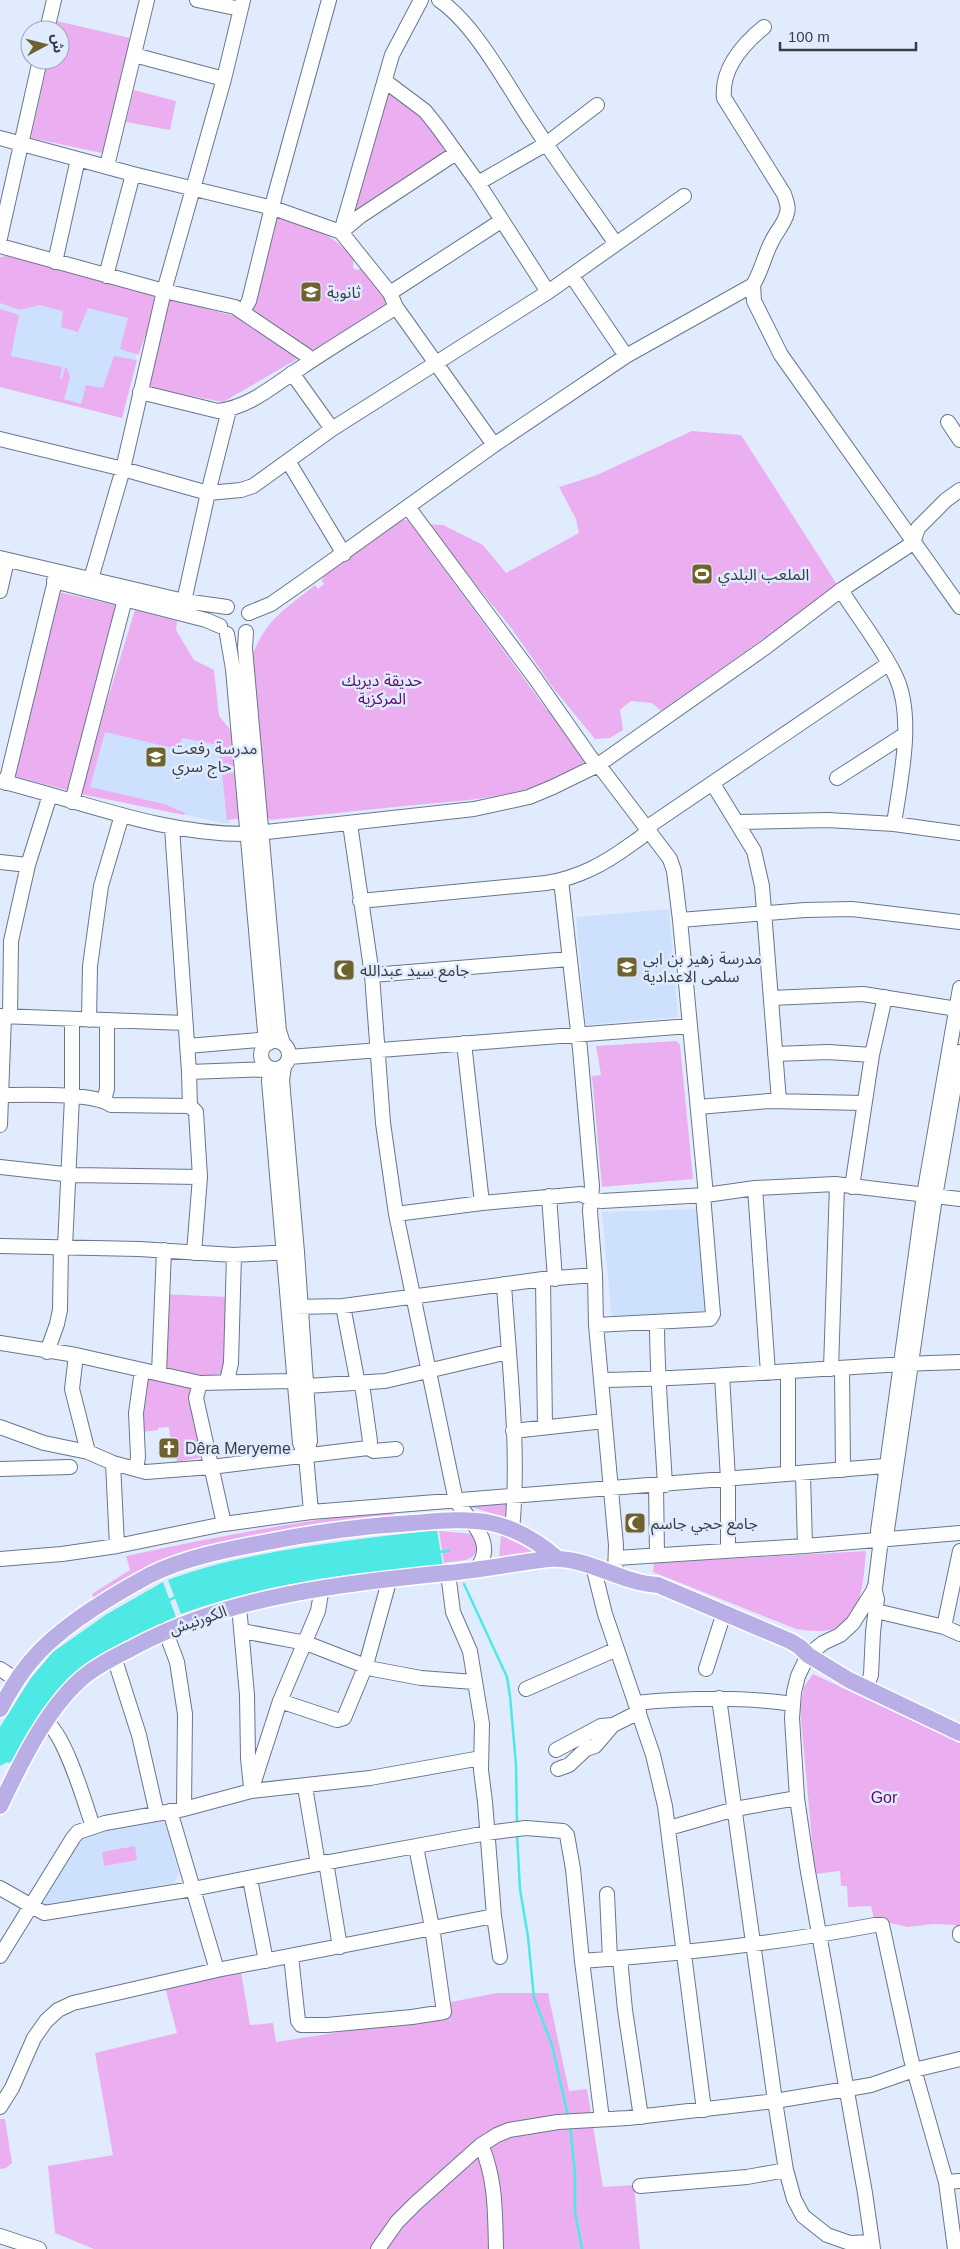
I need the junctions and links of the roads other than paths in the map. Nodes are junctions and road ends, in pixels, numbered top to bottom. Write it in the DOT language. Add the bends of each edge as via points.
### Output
graph roads {
  1 [pos="54,0"];
  2 [pos="147,0"];
  3 [pos="197,0"];
  4 [pos="329,0"];
  5 [pos="421,0"];
  6 [pos="439,0"];
  7 [pos="241,4"];
  8 [pos="49,20"];
  9 [pos="764,27"];
  10 [pos="134,55"];
  11 [pos="38,70"];
  12 [pos="224,79"];
  13 [pos="385,81"];
  14 [pos="597,105"];
  15 [pos="0,138"];
  16 [pos="20,143"];
  17 [pos="546,144"];
  18 [pos="456,153"];
  19 [pos="78,159"];
  20 [pos="106,166"];
  21 [pos="133,174"];
  22 [pos="478,183"];
  23 [pos="192,188"];
  24 [pos="684,196"];
  25 [pos="273,208"];
  26 [pos="501,221"];
  27 [pos="341,232"];
  28 [pos="0,238"];
  29 [pos="616,244"];
  30 [pos="0,246"];
  31 [pos="55,262"];
  32 [pos="106,276"];
  33 [pos="572,276"];
  34 [pos="752,285"];
  35 [pos="164,291"];
  36 [pos="548,292"];
  37 [pos="390,293"];
  38 [pos="396,307"];
  39 [pos="243,311"];
  40 [pos="626,356"];
  41 [pos="310,361"];
  42 [pos="436,363"];
  43 [pos="292,373"];
  44 [pos="140,392"];
  45 [pos="230,410"];
  46 [pos="948,422"];
  47 [pos="332,429"];
  48 [pos="0,439"];
  49 [pos="960,440"];
  50 [pos="494,445"];
  51 [pos="288,461"];
  52 [pos="122,469"];
  53 [pos="960,490"];
  54 [pos="208,493"];
  55 [pos="408,507"];
  56 [pos="913,543"];
  57 [pos="344,554"];
  58 [pos="2,565"];
  59 [pos="55,581"];
  60 [pos="89,585"];
  61 [pos="841,590"];
  62 [pos="0,591"];
  63 [pos="125,599"];
  64 [pos="184,601"];
  65 [pos="227,607"];
  66 [pos="960,607"];
  67 [pos="249,613"];
  68 [pos="223,630"];
  69 [pos="246,632"];
  70 [pos="888,664"];
  71 [pos="244,712"];
  72 [pos="904,735"];
  73 [pos="598,765"];
  74 [pos="837,778"];
  75 [pos="3,782"];
  76 [pos="713,784"];
  77 [pos="50,795"];
  78 [pos="72,802"];
  79 [pos="122,815"];
  80 [pos="737,822"];
  81 [pos="350,824"];
  82 [pos="894,824"];
  83 [pos="172,828"];
  84 [pos="648,832"];
  85 [pos="254,833"];
  86 [pos="960,833"];
  87 [pos="0,862"];
  88 [pos="28,866"];
  89 [pos="561,880"];
  90 [pos="360,901"];
  91 [pos="764,913"];
  92 [pos="680,920"];
  93 [pos="960,922"];
  94 [pos="6,941"];
  95 [pos="569,958"];
  96 [pos="372,975"];
  97 [pos="960,988"];
  98 [pos="885,997"];
  99 [pos="771,998"];
  100 [pos="957,1009"];
  101 [pos="4,1016"];
  102 [pos="72,1020"];
  103 [pos="90,1020"];
  104 [pos="107,1020"];
  105 [pos="185,1023"];
  106 [pos="690,1026"];
  107 [pos="577,1035"];
  108 [pos="272,1039"];
  109 [pos="464,1043"];
  110 [pos="187,1046"];
  111 [pos="378,1051"];
  112 [pos="960,1052"];
  113 [pos="775,1054"];
  114 [pos="872,1055"];
  115 [pos="278,1068"];
  116 [pos="190,1072"];
  117 [pos="1,1094"];
  118 [pos="72,1097"];
  119 [pos="104,1100"];
  120 [pos="779,1101"];
  121 [pos="864,1103"];
  122 [pos="190,1106"];
  123 [pos="698,1107"];
  124 [pos="0,1124"];
  125 [pos="0,1167"];
  126 [pos="68,1175"];
  127 [pos="200,1177"];
  128 [pos="837,1185"];
  129 [pos="852,1186"];
  130 [pos="754,1188"];
  131 [pos="704,1195"];
  132 [pos="549,1196"];
  133 [pos="929,1196"];
  134 [pos="591,1199"];
  135 [pos="960,1199"];
  136 [pos="482,1203"];
  137 [pos="396,1214"];
  138 [pos="0,1246"];
  139 [pos="63,1247"];
  140 [pos="164,1250"];
  141 [pos="194,1253"];
  142 [pos="290,1253"];
  143 [pos="234,1255"];
  144 [pos="595,1275"];
  145 [pos="549,1279"];
  146 [pos="504,1284"];
  147 [pos="414,1296"];
  148 [pos="343,1306"];
  149 [pos="295,1307"];
  150 [pos="657,1322"];
  151 [pos="596,1325"];
  152 [pos="0,1343"];
  153 [pos="46,1352"];
  154 [pos="508,1352"];
  155 [pos="76,1355"];
  156 [pos="960,1362"];
  157 [pos="907,1363"];
  158 [pos="836,1369"];
  159 [pos="142,1370"];
  160 [pos="429,1370"];
  161 [pos="768,1372"];
  162 [pos="788,1372"];
  163 [pos="159,1373"];
  164 [pos="722,1375"];
  165 [pos="601,1380"];
  166 [pos="657,1380"];
  167 [pos="227,1381"];
  168 [pos="200,1383"];
  169 [pos="300,1384"];
  170 [pos="360,1384"];
  171 [pos="604,1421"];
  172 [pos="0,1427"];
  173 [pos="545,1428"];
  174 [pos="513,1431"];
  175 [pos="368,1448"];
  176 [pos="396,1449"];
  177 [pos="88,1452"];
  178 [pos="306,1455"];
  179 [pos="113,1463"];
  180 [pos="885,1466"];
  181 [pos="70,1467"];
  182 [pos="211,1467"];
  183 [pos="0,1469"];
  184 [pos="136,1469"];
  185 [pos="843,1470"];
  186 [pos="788,1474"];
  187 [pos="803,1474"];
  188 [pos="728,1480"];
  189 [pos="660,1485"];
  190 [pos="610,1489"];
  191 [pos="515,1497"];
  192 [pos="456,1501"];
  193 [pos="311,1512"];
  194 [pos="472,1521"];
  195 [pos="224,1524"];
  196 [pos="512,1530"];
  197 [pos="960,1533"];
  198 [pos="882,1539"];
  199 [pos="117,1546"];
  200 [pos="805,1546"];
  201 [pos="728,1551"];
  202 [pos="960,1551"];
  203 [pos="657,1555"];
  204 [pos="557,1558"];
  205 [pos="0,1560"];
  206 [pos="616,1565"];
  207 [pos="593,1566"];
  208 [pos="476,1569"];
  209 [pos="448,1573"];
  210 [pos="390,1578"];
  211 [pos="643,1584"];
  212 [pos="322,1587"];
  213 [pos="874,1588"];
  214 [pos="239,1606"];
  215 [pos="876,1611"];
  216 [pos="721,1622"];
  217 [pos="944,1628"];
  218 [pos="165,1630"];
  219 [pos="242,1631"];
  220 [pos="960,1634"];
  221 [pos="306,1643"];
  222 [pos="617,1649"];
  223 [pos="808,1655"];
  224 [pos="114,1657"];
  225 [pos="366,1666"];
  226 [pos="0,1669"];
  227 [pos="706,1669"];
  228 [pos="17,1680"];
  229 [pos="474,1682"];
  230 [pos="866,1688"];
  231 [pos="526,1689"];
  232 [pos="719,1698"];
  233 [pos="280,1701"];
  234 [pos="793,1704"];
  235 [pos="637,1707"];
  236 [pos="0,1708"];
  237 [pos="46,1722"];
  238 [pos="613,1725"];
  239 [pos="960,1733"];
  240 [pos="556,1750"];
  241 [pos="481,1758"];
  242 [pos="558,1770"];
  243 [pos="4,1782"];
  244 [pos="305,1787"];
  245 [pos="251,1791"];
  246 [pos="797,1798"];
  247 [pos="0,1806"];
  248 [pos="735,1809"];
  249 [pos="170,1811"];
  250 [pos="93,1827"];
  251 [pos="668,1828"];
  252 [pos="487,1833"];
  253 [pos="416,1847"];
  254 [pos="322,1863"];
  255 [pos="250,1879"];
  256 [pos="0,1888"];
  257 [pos="193,1889"];
  258 [pos="607,1894"];
  259 [pos="30,1905"];
  260 [pos="494,1916"];
  261 [pos="432,1927"];
  262 [pos="818,1935"];
  263 [pos="752,1943"];
  264 [pos="340,1947"];
  265 [pos="682,1953"];
  266 [pos="0,1956"];
  267 [pos="291,1956"];
  268 [pos="500,1957"];
  269 [pos="615,1958"];
  270 [pos="266,1961"];
  271 [pos="582,1961"];
  272 [pos="217,1970"];
  273 [pos="960,2059"];
  274 [pos="914,2070"];
  275 [pos="0,2080"];
  276 [pos="12,2088"];
  277 [pos="846,2088"];
  278 [pos="775,2101"];
  279 [pos="0,2107"];
  280 [pos="704,2110"];
  281 [pos="641,2116"];
  282 [pos="602,2119"];
  283 [pos="481,2145"];
  284 [pos="786,2170"];
  285 [pos="953,2182"];
  286 [pos="640,2186"];
  287 [pos="0,2236"];
  288 [pos="872,2245"];
  289 [pos="39,2249"];
  290 [pos="378,2249"];
  291 [pos="496,2249"];
  292 [pos="955,2249"];
  1 -- 8 [label="street"];
  2 -- 10 [label="street"];
  3 -- 7 [label="street"];
  4 -- 25 [label="street"];
  5 -- 13 [label="street" via="392,55"];
  6 -- 17 [label="street" via="454,10 480,44"];
  7 -- 12 [label="street"];
  9 -- 34 [label="street" via="735,56 722,87 724,98 784,194 787,204 785,220 770,243 762,270"];
  10 -- 12 [label="street"];
  10 -- 20 [label="street"];
  11 -- 16 [label="street"];
  12 -- 23 [label="street"];
  13 -- 18 [label="street" via="425,111"];
  13 -- 27 [label="street"];
  14 -- 17 [label="street"];
  15 -- 16 [label="street"];
  16 -- 19 [label="street"];
  16 -- 28 [label="street"];
  17 -- 22 [label="street"];
  17 -- 29 [label="street"];
  18 -- 22 [label="street"];
  18 -- 27 [label="street"];
  19 -- 20 [label="street"];
  19 -- 31 [label="street"];
  20 -- 21 [label="street"];
  21 -- 23 [label="street"];
  21 -- 32 [label="street"];
  22 -- 26 [label="street"];
  23 -- 25 [label="street"];
  23 -- 35 [label="street"];
  24 -- 29 [label="street"];
  25 -- 27 [label="street"];
  25 -- 39 [label="street"];
  26 -- 36 [label="street"];
  26 -- 37 [label="street"];
  27 -- 37 [label="street"];
  29 -- 33 [label="street"];
  30 -- 31 [label="street"];
  31 -- 32 [label="street"];
  32 -- 35 [label="street"];
  33 -- 36 [label="street"];
  33 -- 40 [label="street"];
  34 -- 40 [label="street"];
  34 -- 56 [label="street" via="754,301 781,355"];
  35 -- 39 [label="street"];
  35 -- 44 [label="street"];
  36 -- 42 [label="street"];
  37 -- 38 [label="street"];
  38 -- 41 [label="street"];
  38 -- 42 [label="street"];
  39 -- 41 [label="street"];
  40 -- 50 [label="street"];
  41 -- 43 [label="street"];
  42 -- 47 [label="street"];
  42 -- 50 [label="street"];
  43 -- 45 [label="street" via="276,386"];
  43 -- 47 [label="street"];
  44 -- 45 [label="street" via="218,411"];
  44 -- 52 [label="street"];
  45 -- 54 [label="street"];
  46 -- 49 [label="street"];
  47 -- 51 [label="street"];
  48 -- 52 [label="street"];
  50 -- 55 [label="street"];
  51 -- 54 [label="street" via="253,486"];
  51 -- 57 [label="street"];
  52 -- 54 [label="street"];
  52 -- 60 [label="street"];
  53 -- 56 [label="street" via="918,528"];
  54 -- 64 [label="street"];
  55 -- 57 [label="street"];
  55 -- 73 [label="street"];
  56 -- 61 [label="street"];
  56 -- 66 [label="street"];
  57 -- 67 [label="street" via="271,604"];
  58 -- 59 [label="street"];
  58 -- 60 [label="street"];
  58 -- 62 [label="street"];
  59 -- 60 [label="street"];
  59 -- 75 [label="street"];
  60 -- 63 [label="street"];
  60 -- 64 [label="street"];
  61 -- 70 [label="street"];
  61 -- 73 [label="street"];
  63 -- 68 [label="street" via="206,620"];
  63 -- 78 [label="street"];
  64 -- 65 [label="street"];
  65 -- 67 [label="street" via="242,606"];
  65 -- 68 [label="street" via="221,615"];
  67 -- 69 [label="street" via="251,622"];
  68 -- 69 [label="street" via="237,637"];
  68 -- 71 [label="street" via="231,649"];
  69 -- 71 [label="street"];
  70 -- 72 [label="street" via="900,691"];
  70 -- 76 [label="street"];
  71 -- 85 [label="street"];
  72 -- 74 [label="street"];
  72 -- 82 [label="street"];
  73 -- 81 [label="street" via="529,797 500,804"];
  73 -- 84 [label="street"];
  75 -- 77 [label="street"];
  76 -- 80 [label="street"];
  76 -- 84 [label="street" via="652,824"];
  77 -- 78 [label="street"];
  77 -- 88 [label="street"];
  78 -- 79 [label="street"];
  79 -- 83 [label="street"];
  79 -- 103 [label="street" via="101,886 90,966"];
  80 -- 82 [label="street" via="828,820"];
  80 -- 91 [label="street" via="754,851"];
  81 -- 85 [label="street"];
  81 -- 90 [label="street"];
  82 -- 86 [label="street"];
  83 -- 85 [label="street" via="224,834"];
  83 -- 105 [label="street"];
  84 -- 89 [label="street" via="612,859"];
  84 -- 92 [label="street" via="670,859"];
  85 -- 108 [label="street"];
  85 -- 108 [label="street" via="279,1031"];
  87 -- 88 [label="street"];
  88 -- 94 [label="street"];
  89 -- 90 [label="street"];
  89 -- 95 [label="street"];
  90 -- 96 [label="street"];
  91 -- 92 [label="street"];
  91 -- 93 [label="street" via="852,909"];
  91 -- 99 [label="street"];
  92 -- 106 [label="street"];
  94 -- 101 [label="street"];
  95 -- 96 [label="street"];
  95 -- 107 [label="street"];
  96 -- 111 [label="street"];
  97 -- 100 [label="street"];
  98 -- 99 [label="street" via="839,994"];
  98 -- 100 [label="street"];
  98 -- 114 [label="street"];
  99 -- 113 [label="street"];
  100 -- 133 [label="street"];
  101 -- 102 [label="street"];
  101 -- 117 [label="street"];
  102 -- 103 [label="street"];
  102 -- 118 [label="street"];
  103 -- 104 [label="street"];
  104 -- 105 [label="street"];
  104 -- 119 [label="street" via="107,1089"];
  105 -- 110 [label="street"];
  106 -- 107 [label="street"];
  106 -- 123 [label="street"];
  107 -- 109 [label="street"];
  107 -- 134 [label="street"];
  108 -- 110 [label="street"];
  108 -- 115 [label="street" via="288,1050"];
  108 -- 115 [label="street" via="262,1049 262,1058"];
  109 -- 111 [label="street"];
  109 -- 136 [label="street"];
  110 -- 116 [label="street"];
  111 -- 115 [label="street"];
  111 -- 137 [label="street" via="383,1123"];
  112 -- 133 [label="street"];
  113 -- 114 [label="street" via="828,1052"];
  113 -- 120 [label="street"];
  114 -- 121 [label="street"];
  115 -- 116 [label="street"];
  115 -- 142 [label="street"];
  115 -- 142 [label="street" via="282,1080"];
  116 -- 122 [label="street"];
  117 -- 118 [label="street"];
  117 -- 124 [label="street"];
  118 -- 119 [label="street"];
  118 -- 126 [label="street"];
  119 -- 122 [label="street" via="111,1104"];
  120 -- 121 [label="street"];
  120 -- 123 [label="street"];
  121 -- 129 [label="street"];
  122 -- 127 [label="street" via="196,1112"];
  123 -- 131 [label="street"];
  125 -- 126 [label="street"];
  126 -- 127 [label="street"];
  126 -- 139 [label="street"];
  127 -- 141 [label="street"];
  128 -- 129 [label="street"];
  128 -- 130 [label="street"];
  128 -- 158 [label="street"];
  129 -- 133 [label="street"];
  130 -- 131 [label="street"];
  130 -- 161 [label="street"];
  131 -- 134 [label="street"];
  131 -- 150 [label="street" via="713,1314 710,1320"];
  132 -- 134 [label="street" via="581,1194"];
  132 -- 136 [label="street"];
  132 -- 145 [label="street"];
  133 -- 135 [label="street"];
  133 -- 157 [label="street"];
  134 -- 144 [label="street"];
  136 -- 137 [label="street"];
  137 -- 147 [label="street"];
  138 -- 139 [label="street"];
  139 -- 140 [label="street"];
  139 -- 153 [label="street" via="60,1310"];
  140 -- 141 [label="street"];
  140 -- 163 [label="street"];
  141 -- 143 [label="street"];
  142 -- 143 [label="street"];
  142 -- 149 [label="street"];
  143 -- 167 [label="street"];
  144 -- 145 [label="street"];
  144 -- 151 [label="street"];
  145 -- 146 [label="street"];
  145 -- 173 [label="street"];
  146 -- 147 [label="street"];
  146 -- 154 [label="street"];
  147 -- 148 [label="street"];
  147 -- 160 [label="street"];
  148 -- 149 [label="street"];
  148 -- 170 [label="street"];
  149 -- 169 [label="street"];
  150 -- 151 [label="street"];
  150 -- 166 [label="street"];
  151 -- 165 [label="street"];
  152 -- 153 [label="street"];
  153 -- 155 [label="street"];
  154 -- 160 [label="street"];
  154 -- 174 [label="street"];
  155 -- 159 [label="street"];
  155 -- 177 [label="street" via="72,1389"];
  156 -- 157 [label="street"];
  157 -- 158 [label="street"];
  157 -- 180 [label="street"];
  157 -- 198 [label="street" via="888,1530"];
  158 -- 162 [label="street"];
  158 -- 185 [label="street"];
  159 -- 163 [label="street"];
  159 -- 184 [label="street" via="136,1413"];
  160 -- 170 [label="street"];
  160 -- 192 [label="street"];
  161 -- 162 [label="street"];
  161 -- 164 [label="street"];
  162 -- 186 [label="street"];
  163 -- 168 [label="street"];
  164 -- 166 [label="street"];
  164 -- 188 [label="street"];
  165 -- 166 [label="street"];
  165 -- 171 [label="street"];
  166 -- 189 [label="street" via="662,1424"];
  167 -- 168 [label="street"];
  167 -- 169 [label="street"];
  168 -- 182 [label="street" via="196,1398"];
  169 -- 170 [label="street"];
  169 -- 178 [label="street" via="300,1443"];
  170 -- 175 [label="street" via="370,1441"];
  171 -- 173 [label="street"];
  171 -- 190 [label="street"];
  172 -- 177 [label="street" via="44,1443"];
  173 -- 174 [label="street"];
  174 -- 191 [label="street"];
  175 -- 176 [label="street" via="374,1451"];
  175 -- 178 [label="street"];
  177 -- 179 [label="street"];
  178 -- 182 [label="street"];
  178 -- 193 [label="street"];
  179 -- 184 [label="street"];
  179 -- 199 [label="street"];
  180 -- 185 [label="street"];
  180 -- 198 [label="street" via="878,1531"];
  181 -- 183 [label="street"];
  182 -- 184 [label="street" via="152,1472"];
  182 -- 195 [label="street"];
  185 -- 187 [label="street"];
  186 -- 187 [label="street"];
  186 -- 188 [label="street"];
  187 -- 200 [label="street"];
  188 -- 189 [label="street"];
  188 -- 201 [label="street"];
  189 -- 190 [label="street"];
  189 -- 203 [label="street"];
  190 -- 191 [label="street"];
  190 -- 206 [label="street"];
  191 -- 192 [label="street"];
  191 -- 196 [label="street"];
  192 -- 193 [label="street"];
  192 -- 194 [label="street"];
  193 -- 195 [label="street"];
  194 -- 196 [label="main road"];
  194 -- 208 [label="street" via="484,1545 482,1563"];
  194 -- 228 [label="main road" via="393,1524 302,1536 226,1550 161,1570 72,1624 44,1647"];
  195 -- 199 [label="street"];
  196 -- 204 [label="main road" via="535,1541"];
  197 -- 198 [label="street"];
  198 -- 200 [label="street"];
  198 -- 213 [label="street"];
  199 -- 205 [label="street"];
  200 -- 201 [label="street"];
  201 -- 203 [label="street"];
  202 -- 217 [label="street"];
  203 -- 206 [label="street"];
  204 -- 207 [label="main road"];
  204 -- 208 [label="main road, الكورنيش"];
  206 -- 207 [label="main road"];
  206 -- 211 [label="main road"];
  207 -- 222 [label="street"];
  208 -- 209 [label="main road, الكورنيش"];
  209 -- 210 [label="main road, الكورنيش"];
  209 -- 229 [label="street" via="453,1612 470,1651"];
  210 -- 212 [label="main road, الكورنيش"];
  210 -- 225 [label="street"];
  211 -- 216 [label="main road" via="655,1594"];
  211 -- 223 [label="main road" via="658,1585 790,1641"];
  212 -- 214 [label="main road, الكورنيش"];
  212 -- 221 [label="street" via="318,1611"];
  213 -- 215 [label="street"];
  213 -- 223 [label="street" via="859,1616 847,1629"];
  214 -- 218 [label="main road, الكورنيش"];
  214 -- 219 [label="street"];
  215 -- 217 [label="street"];
  215 -- 230 [label="street" via="871,1675"];
  216 -- 223 [label="main road" via="786,1650"];
  216 -- 227 [label="street"];
  217 -- 220 [label="street"];
  218 -- 224 [label="main road, الكورنيش"];
  218 -- 249 [label="street" via="177,1662 185,1714"];
  219 -- 221 [label="street"];
  219 -- 245 [label="street"];
  221 -- 225 [label="street"];
  221 -- 233 [label="street"];
  222 -- 231 [label="street"];
  222 -- 235 [label="street"];
  223 -- 230 [label="main road"];
  223 -- 234 [label="street" via="798,1676"];
  224 -- 237 [label="main road, الكورنيش" via="81,1679 54,1708"];
  224 -- 249 [label="street" via="139,1736"];
  225 -- 229 [label="street" via="421,1678"];
  225 -- 233 [label="street" via="346,1716 341,1720"];
  226 -- 228 [label="street"];
  228 -- 236 [label="main road"];
  229 -- 241 [label="street" via="482,1724"];
  230 -- 239 [label="main road"];
  232 -- 234 [label="street"];
  232 -- 235 [label="street"];
  232 -- 248 [label="street"];
  233 -- 245 [label="street"];
  234 -- 246 [label="street"];
  235 -- 238 [label="street"];
  235 -- 251 [label="street" via="657,1770"];
  237 -- 243 [label="main road, الكورنيش"];
  237 -- 250 [label="street" via="54,1727"];
  238 -- 240 [label="street" via="601,1726"];
  238 -- 242 [label="street" via="595,1746"];
  241 -- 244 [label="street"];
  241 -- 252 [label="street"];
  243 -- 247 [label="main road, الكورنيش"];
  244 -- 245 [label="street"];
  244 -- 254 [label="street"];
  245 -- 249 [label="street"];
  246 -- 248 [label="street"];
  246 -- 262 [label="street"];
  248 -- 251 [label="street"];
  248 -- 263 [label="street"];
  249 -- 250 [label="street"];
  249 -- 257 [label="street"];
  250 -- 259 [label="street" via="78,1832 73,1838"];
  251 -- 265 [label="street"];
  252 -- 253 [label="street"];
  252 -- 260 [label="street"];
  252 -- 271 [label="street" via="526,1828 558,1829 567,1835"];
  253 -- 254 [label="street"];
  253 -- 261 [label="street"];
  254 -- 255 [label="street"];
  254 -- 264 [label="street"];
  255 -- 257 [label="street"];
  255 -- 270 [label="street"];
  256 -- 259 [label="street"];
  257 -- 259 [label="street" via="44,1913"];
  257 -- 272 [label="street"];
  258 -- 269 [label="street"];
  259 -- 266 [label="street"];
  260 -- 261 [label="street"];
  260 -- 268 [label="street"];
  261 -- 264 [label="street"];
  261 -- 267 [label="street" via="444,2012 430,2015 301,2025"];
  262 -- 263 [label="street"];
  262 -- 274 [label="street" via="882,1925"];
  262 -- 277 [label="street"];
  263 -- 265 [label="street"];
  263 -- 278 [label="street"];
  264 -- 267 [label="street"];
  265 -- 269 [label="street"];
  265 -- 280 [label="street"];
  267 -- 270 [label="street"];
  269 -- 271 [label="street"];
  269 -- 281 [label="street"];
  270 -- 272 [label="street"];
  271 -- 282 [label="street"];
  272 -- 276 [label="street" via="90,1998 58,2010 34,2038"];
  273 -- 274 [label="street"];
  274 -- 277 [label="street" via="871,2085"];
  274 -- 285 [label="street"];
  275 -- 276 [label="street"];
  276 -- 279 [label="street"];
  277 -- 278 [label="street"];
  277 -- 288 [label="street"];
  278 -- 280 [label="street"];
  278 -- 284 [label="street"];
  280 -- 281 [label="street"];
  281 -- 282 [label="street"];
  282 -- 283 [label="street" via="509,2130"];
  283 -- 290 [label="street" via="396,2222"];
  283 -- 291 [label="street" via="489,2162 492,2180"];
  284 -- 286 [label="street" via="747,2177"];
  284 -- 288 [label="street" via="796,2206 809,2222 838,2239"];
  285 -- 292 [label="street"];
  287 -- 289 [label="street"];
}
